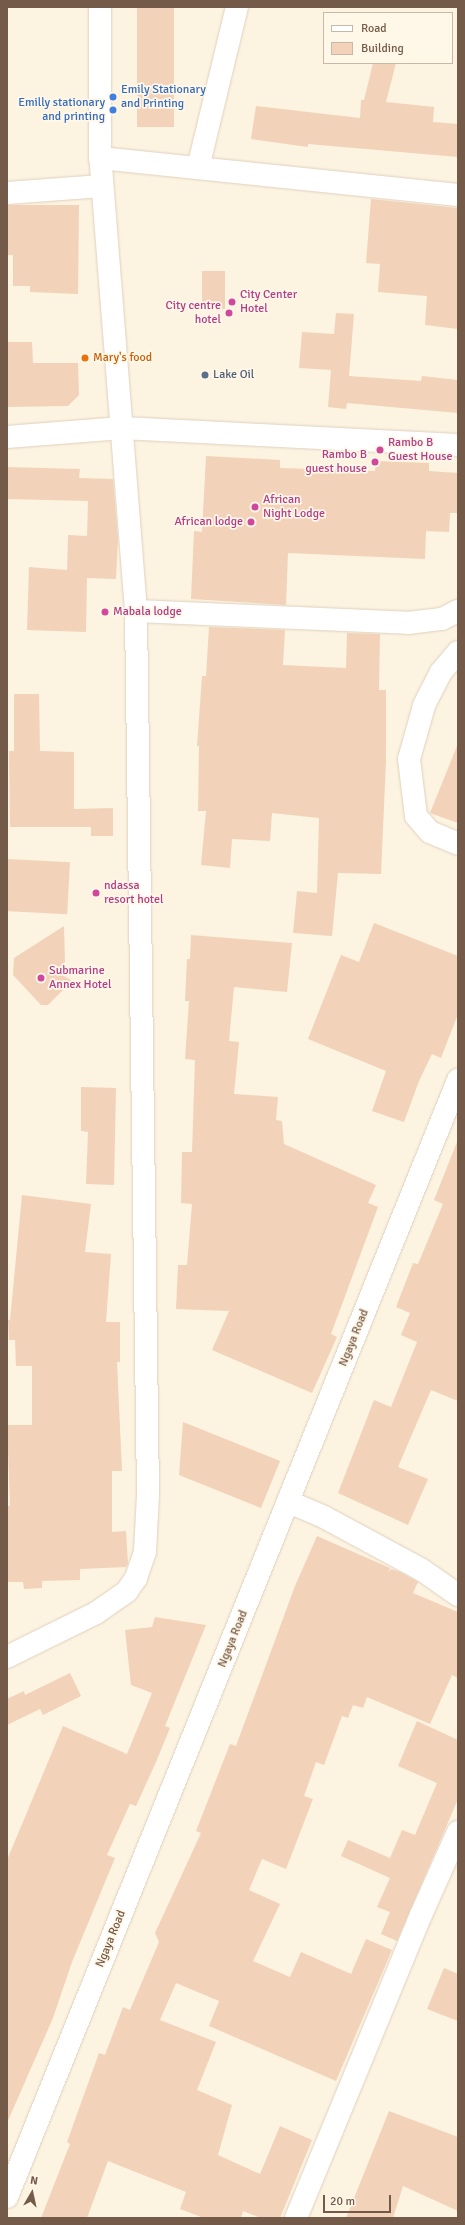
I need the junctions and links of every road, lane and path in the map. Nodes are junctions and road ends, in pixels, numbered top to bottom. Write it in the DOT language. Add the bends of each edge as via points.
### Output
graph roads {
  1 [pos="100,7"];
  2 [pos="238,7"];
  3 [pos="100,158"];
  4 [pos="198,168"];
  5 [pos="102,186"];
  6 [pos="7,193"];
  7 [pos="458,194"];
  8 [pos="122,428"];
  9 [pos="7,437"];
  10 [pos="458,445"];
  11 [pos="136,611"];
  12 [pos="458,611"];
  13 [pos="458,652"];
  14 [pos="458,844"];
  15 [pos="458,1080"];
  16 [pos="289,1502"];
  17 [pos="458,1595"];
  18 [pos="7,1657"];
  19 [pos="458,1832"];
  20 [pos="7,2197"];
  21 [pos="296,2218"];
  1 -- 3 [label="street"];
  2 -- 4 [label="street"];
  3 -- 4 [label="street"];
  3 -- 5 [label="street"];
  4 -- 7 [label="street"];
  5 -- 6 [label="street"];
  5 -- 8 [label="street"];
  8 -- 9 [label="street"];
  8 -- 10 [label="street"];
  8 -- 11 [label="street"];
  11 -- 12 [label="street" via="416,623 442,619"];
  11 -- 18 [label="street" via="148,1494 144,1552 136,1578 127,1591 96,1613"];
  13 -- 14 [label="street" via="441,672 424,706 409,759 416,816 430,832"];
  15 -- 16 [label="street, Ngaya Road"];
  16 -- 17 [label="street" via="324,1517 422,1570"];
  16 -- 20 [label="street, Ngaya Road"];
  19 -- 21 [label="street"];
}
